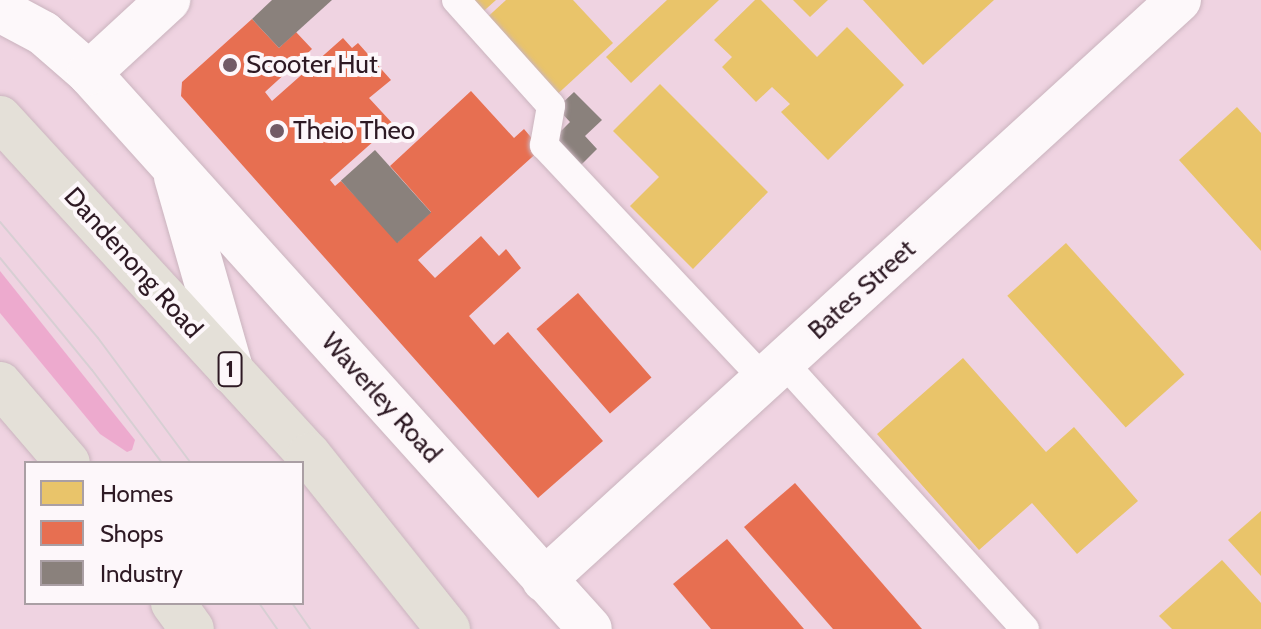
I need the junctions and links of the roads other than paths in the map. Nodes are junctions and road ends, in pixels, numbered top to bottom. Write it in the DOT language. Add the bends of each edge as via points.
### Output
graph roads {
  1 [pos="168,0"];
  2 [pos="456,0"];
  3 [pos="1179,0"];
  4 [pos="0,10"];
  5 [pos="33,16"];
  6 [pos="89,73"];
  7 [pos="0,118"];
  8 [pos="173,167"];
  9 [pos="774,371"];
  10 [pos="232,372"];
  11 [pos="0,384"];
  12 [pos="66,461"];
  13 [pos="544,580"];
  14 [pos="174,605"];
  15 [pos="192,629"];
  16 [pos="448,629"];
  17 [pos="590,629"];
  18 [pos="1025,629"];
  1 -- 6 [label="street"];
  2 -- 9 [label="lane" via="551,106 544,145"];
  3 -- 9 [label="street, Bates Street"];
  4 -- 5 [label="street, Waverley Road"];
  5 -- 6 [label="street, Waverley Road"];
  6 -- 8 [label="street, Waverley Road"];
  7 -- 10 [label="highway, Dandenong Road / 1"];
  8 -- 10 [label="street, Waverley Road"];
  8 -- 13 [label="street, Waverley Road"];
  9 -- 13 [label="street, Bates Street"];
  9 -- 18 [label="lane"];
  10 -- 16 [label="highway, Dandenong Road / 1" via="309,455"];
  11 -- 12 [label="highway"];
  13 -- 17 [label="street, Waverley Road"];
  14 -- 15 [label="highway"];
}
